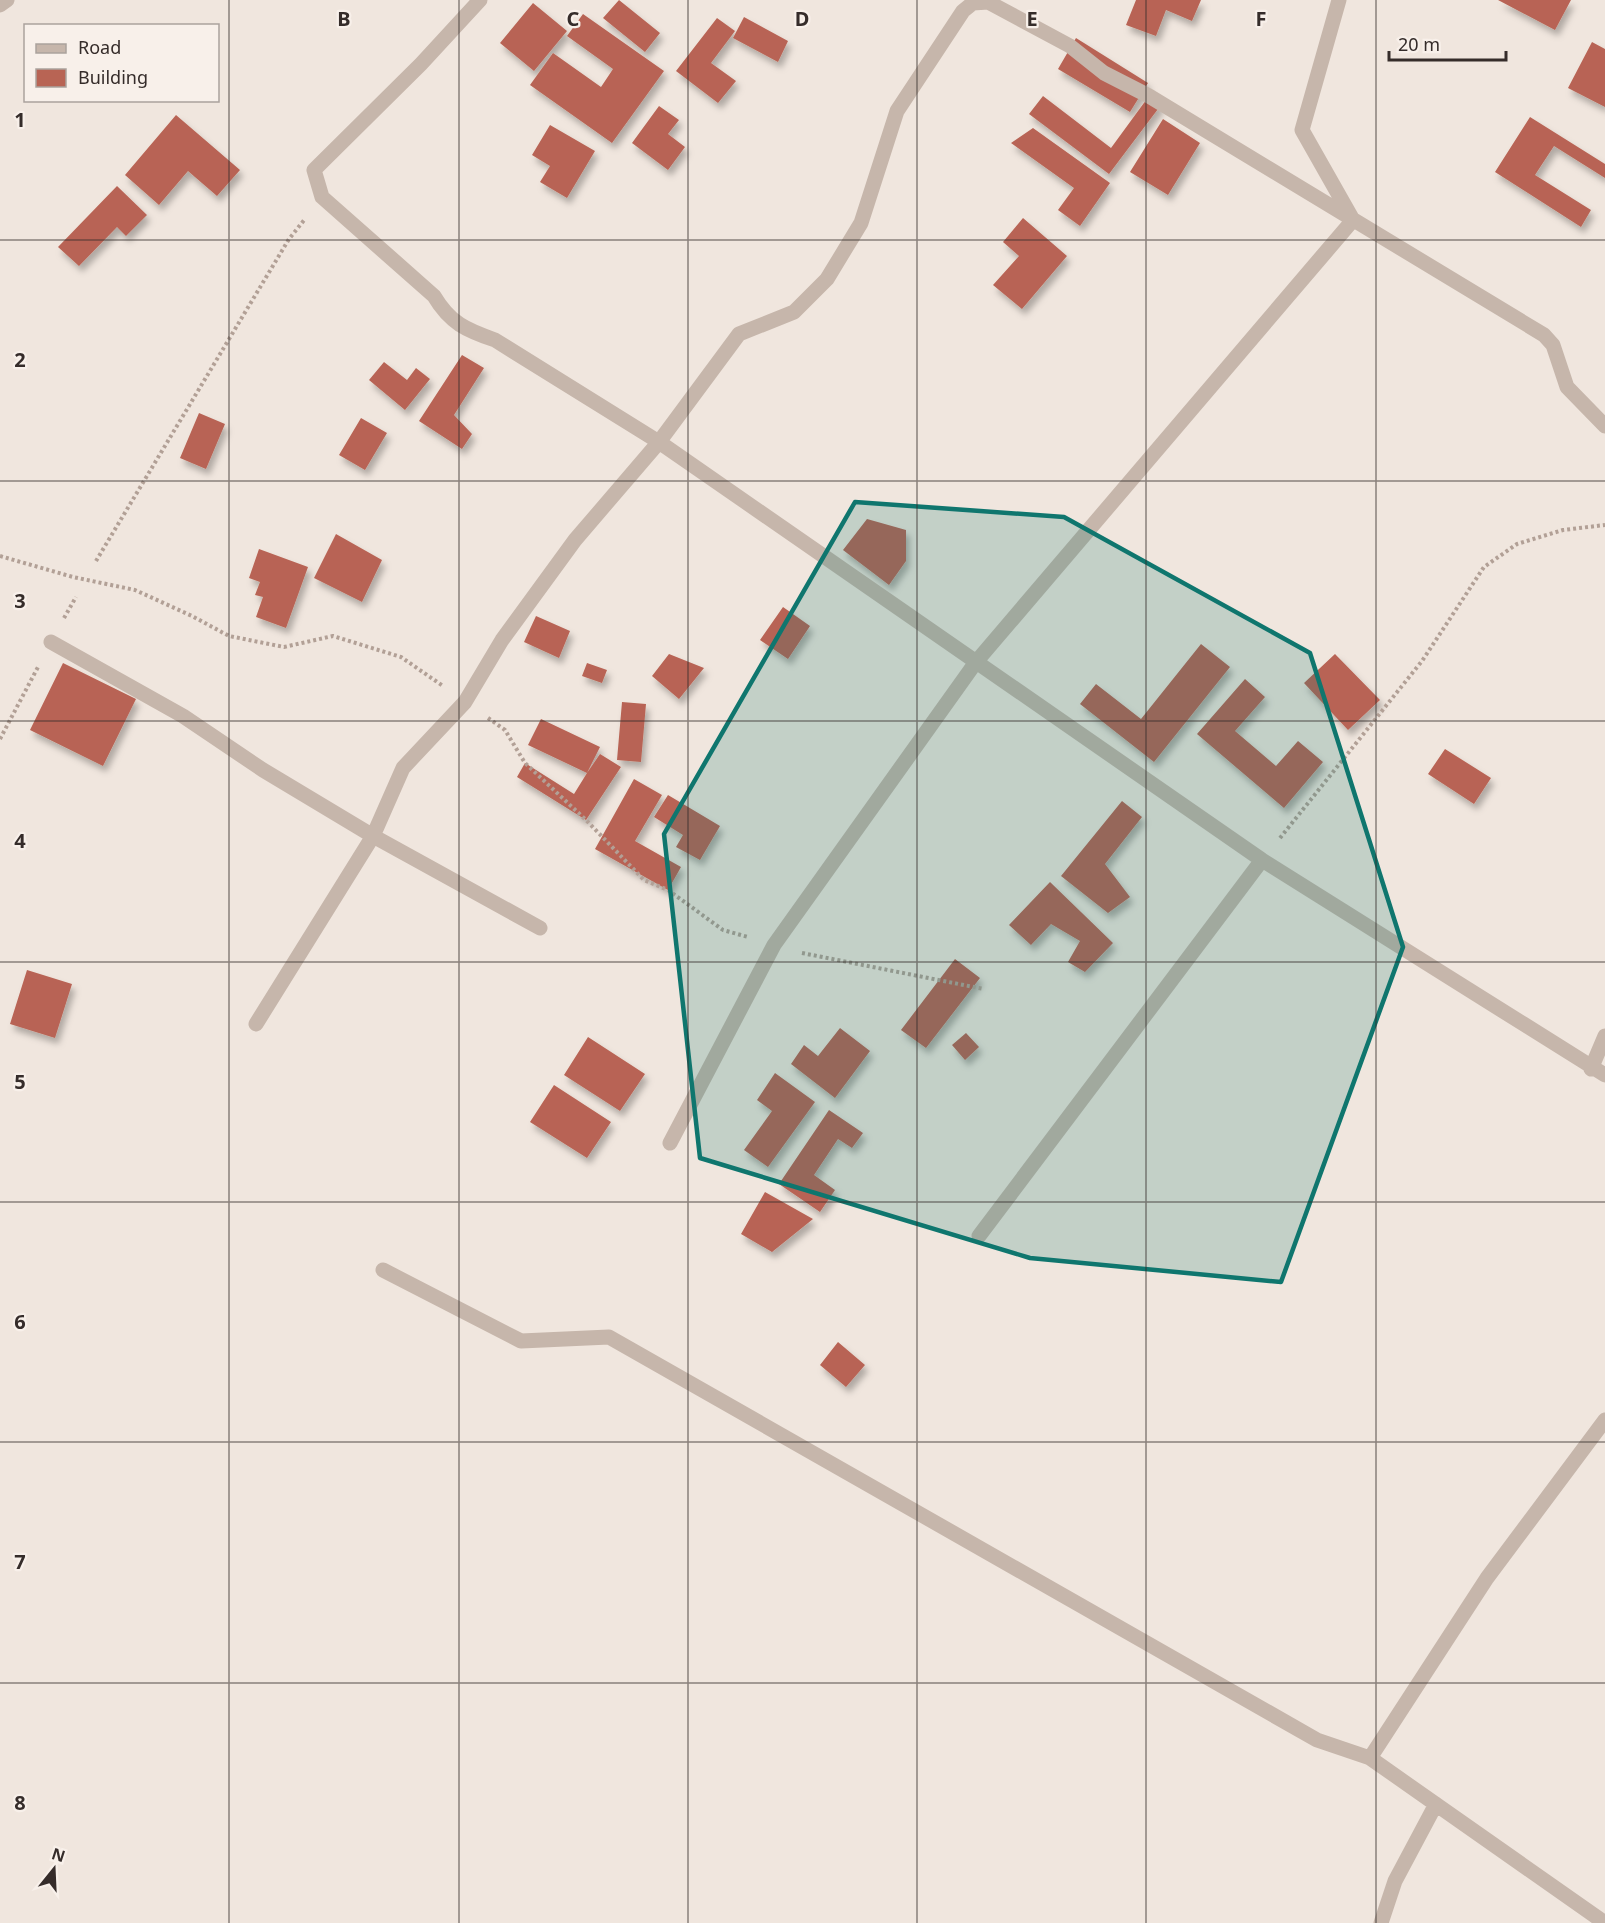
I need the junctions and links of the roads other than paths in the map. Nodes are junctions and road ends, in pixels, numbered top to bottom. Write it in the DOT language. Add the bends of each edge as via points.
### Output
graph roads {
  1 [pos="7,0"];
  2 [pos="480,0"];
  3 [pos="1339,0"];
  4 [pos="0,4"];
  5 [pos="1353,220"];
  6 [pos="1605,426"];
  7 [pos="659,442"];
  8 [pos="51,642"];
  9 [pos="976,662"];
  10 [pos="374,836"];
  11 [pos="1262,860"];
  12 [pos="540,928"];
  13 [pos="256,1024"];
  14 [pos="1605,1036"];
  15 [pos="1598,1072"];
  16 [pos="670,1143"];
  17 [pos="979,1236"];
  18 [pos="383,1270"];
  19 [pos="1605,1420"];
  20 [pos="1370,1758"];
  21 [pos="1437,1804"];
  22 [pos="1381,1923"];
  23 [pos="1605,1923"];
  1 -- 4 [label="street"];
  2 -- 7 [label="street" via="314,170 322,197 434,296 444,314 468,331 495,340"];
  3 -- 5 [label="street" via="1302,130"];
  5 -- 6 [label="street" via="1544,335 1553,345 1567,387"];
  5 -- 7 [label="street" via="1149,96 1104,73 1070,46 988,2 973,3 963,11 897,111 861,224 827,279 794,312 739,334"];
  5 -- 9 [label="street"];
  7 -- 9 [label="street"];
  7 -- 10 [label="street" via="575,540 502,640 465,702 403,768"];
  8 -- 10 [label="street" via="183,716 263,770"];
  9 -- 11 [label="street"];
  9 -- 16 [label="street" via="774,945"];
  10 -- 12 [label="street"];
  10 -- 13 [label="street"];
  11 -- 15 [label="street"];
  11 -- 17 [label="street"];
  14 -- 15 [label="street"];
  18 -- 20 [label="street" via="520,1341 609,1337 1317,1740"];
  19 -- 20 [label="street" via="1487,1578"];
  20 -- 21 [label="street"];
  21 -- 22 [label="street" via="1395,1881"];
  21 -- 23 [label="street"];
}
